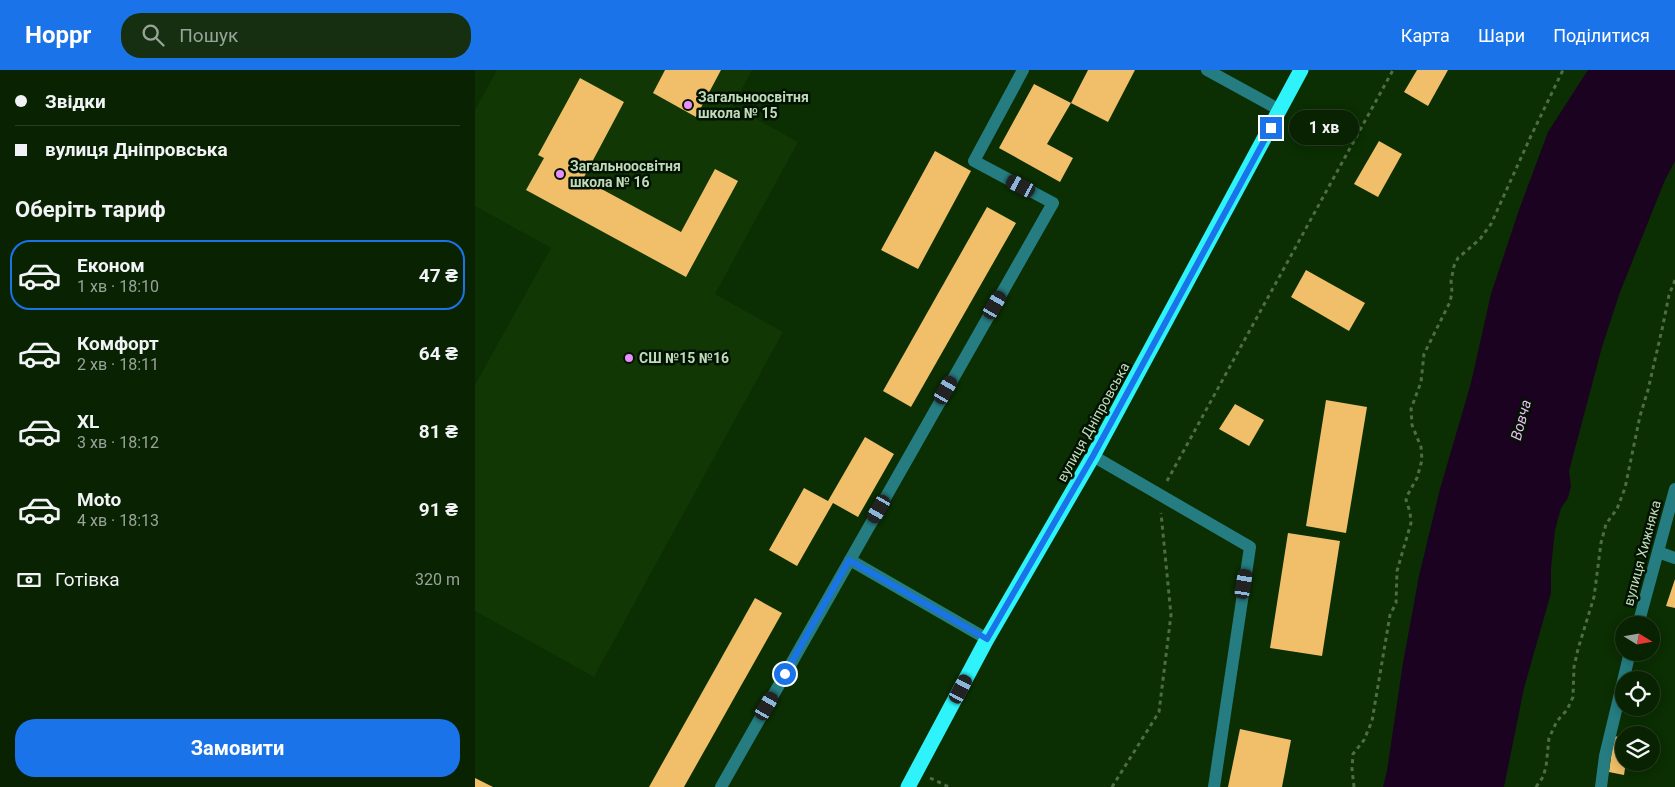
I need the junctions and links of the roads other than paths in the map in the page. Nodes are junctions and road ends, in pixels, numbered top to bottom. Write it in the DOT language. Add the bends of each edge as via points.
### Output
graph roads {
  1 [pos="1023,70"];
  2 [pos="1207,70"];
  3 [pos="1301,70"];
  4 [pos="1281,110"];
  5 [pos="1093,456"];
  6 [pos="1675,489"];
  7 [pos="1658,552"];
  8 [pos="1675,558"];
  9 [pos="849,560"];
  10 [pos="1640,616"];
  11 [pos="987,639"];
  12 [pos="1629,661"];
  13 [pos="721,787"];
  14 [pos="908,787"];
  15 [pos="1214,787"];
  16 [pos="1601,787"];
  1 -- 9 [label="street" via="974,161 1053,203"];
  2 -- 4 [label="street"];
  3 -- 4 [label="highway, вулиця Дніпровська"];
  4 -- 5 [label="highway, вулиця Дніпровська"];
  5 -- 11 [label="highway, вулиця Дніпровська"];
  5 -- 15 [label="street" via="1250,547"];
  6 -- 7 [label="street, вулиця Хижняка"];
  7 -- 8 [label="street"];
  7 -- 10 [label="street, вулиця Хижняка"];
  9 -- 11 [label="street"];
  9 -- 13 [label="street"];
  11 -- 14 [label="highway, вулиця Дніпровська"];
  12 -- 16 [label="street" via="1605,756"];
}
